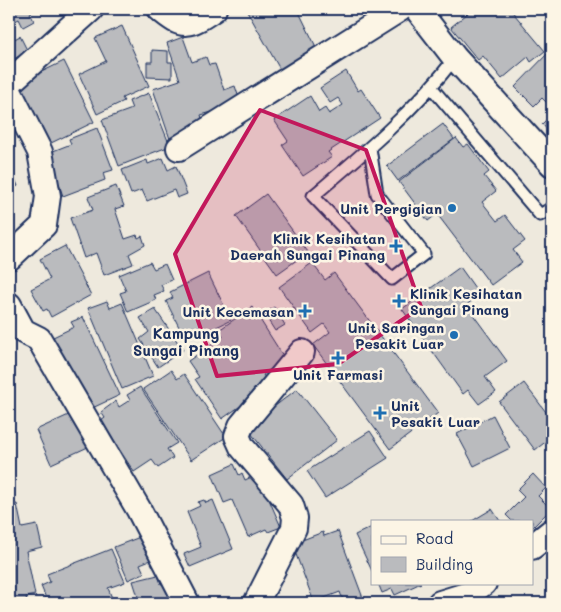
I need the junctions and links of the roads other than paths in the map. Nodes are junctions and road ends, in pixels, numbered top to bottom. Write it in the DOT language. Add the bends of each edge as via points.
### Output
graph roads {
  1 [pos="90,9"];
  2 [pos="160,9"];
  3 [pos="214,9"];
  4 [pos="400,9"];
  5 [pos="417,9"];
  6 [pos="456,58"];
  7 [pos="9,83"];
  8 [pos="432,88"];
  9 [pos="9,91"];
  10 [pos="179,148"];
  11 [pos="370,148"];
  12 [pos="552,164"];
  13 [pos="552,208"];
  14 [pos="9,257"];
  15 [pos="9,305"];
  16 [pos="302,352"];
  17 [pos="552,531"];
  18 [pos="534,545"];
  19 [pos="483,584"];
  20 [pos="187,603"];
  21 [pos="256,603"];
  22 [pos="440,603"];
  1 -- 7 [label="street"];
  2 -- 3 [label="street" via="174,20 188,24"];
  4 -- 10 [label="street"];
  5 -- 6 [label="street"];
  6 -- 8 [label="lane"];
  6 -- 12 [label="street"];
  8 -- 11 [label="lane"];
  8 -- 13 [label="lane" via="540,215"];
  9 -- 14 [label="street" via="40,152 48,196 44,224"];
  11 -- 11 [label="lane" via="313,196 392,279 424,254 377,194"];
  15 -- 20 [label="street" via="23,331 39,339 139,510"];
  16 -- 21 [label="street" via="237,436 290,505 295,518 294,528"];
  17 -- 18 [label="street"];
  19 -- 22 [label="street" via="469,594"];
}
